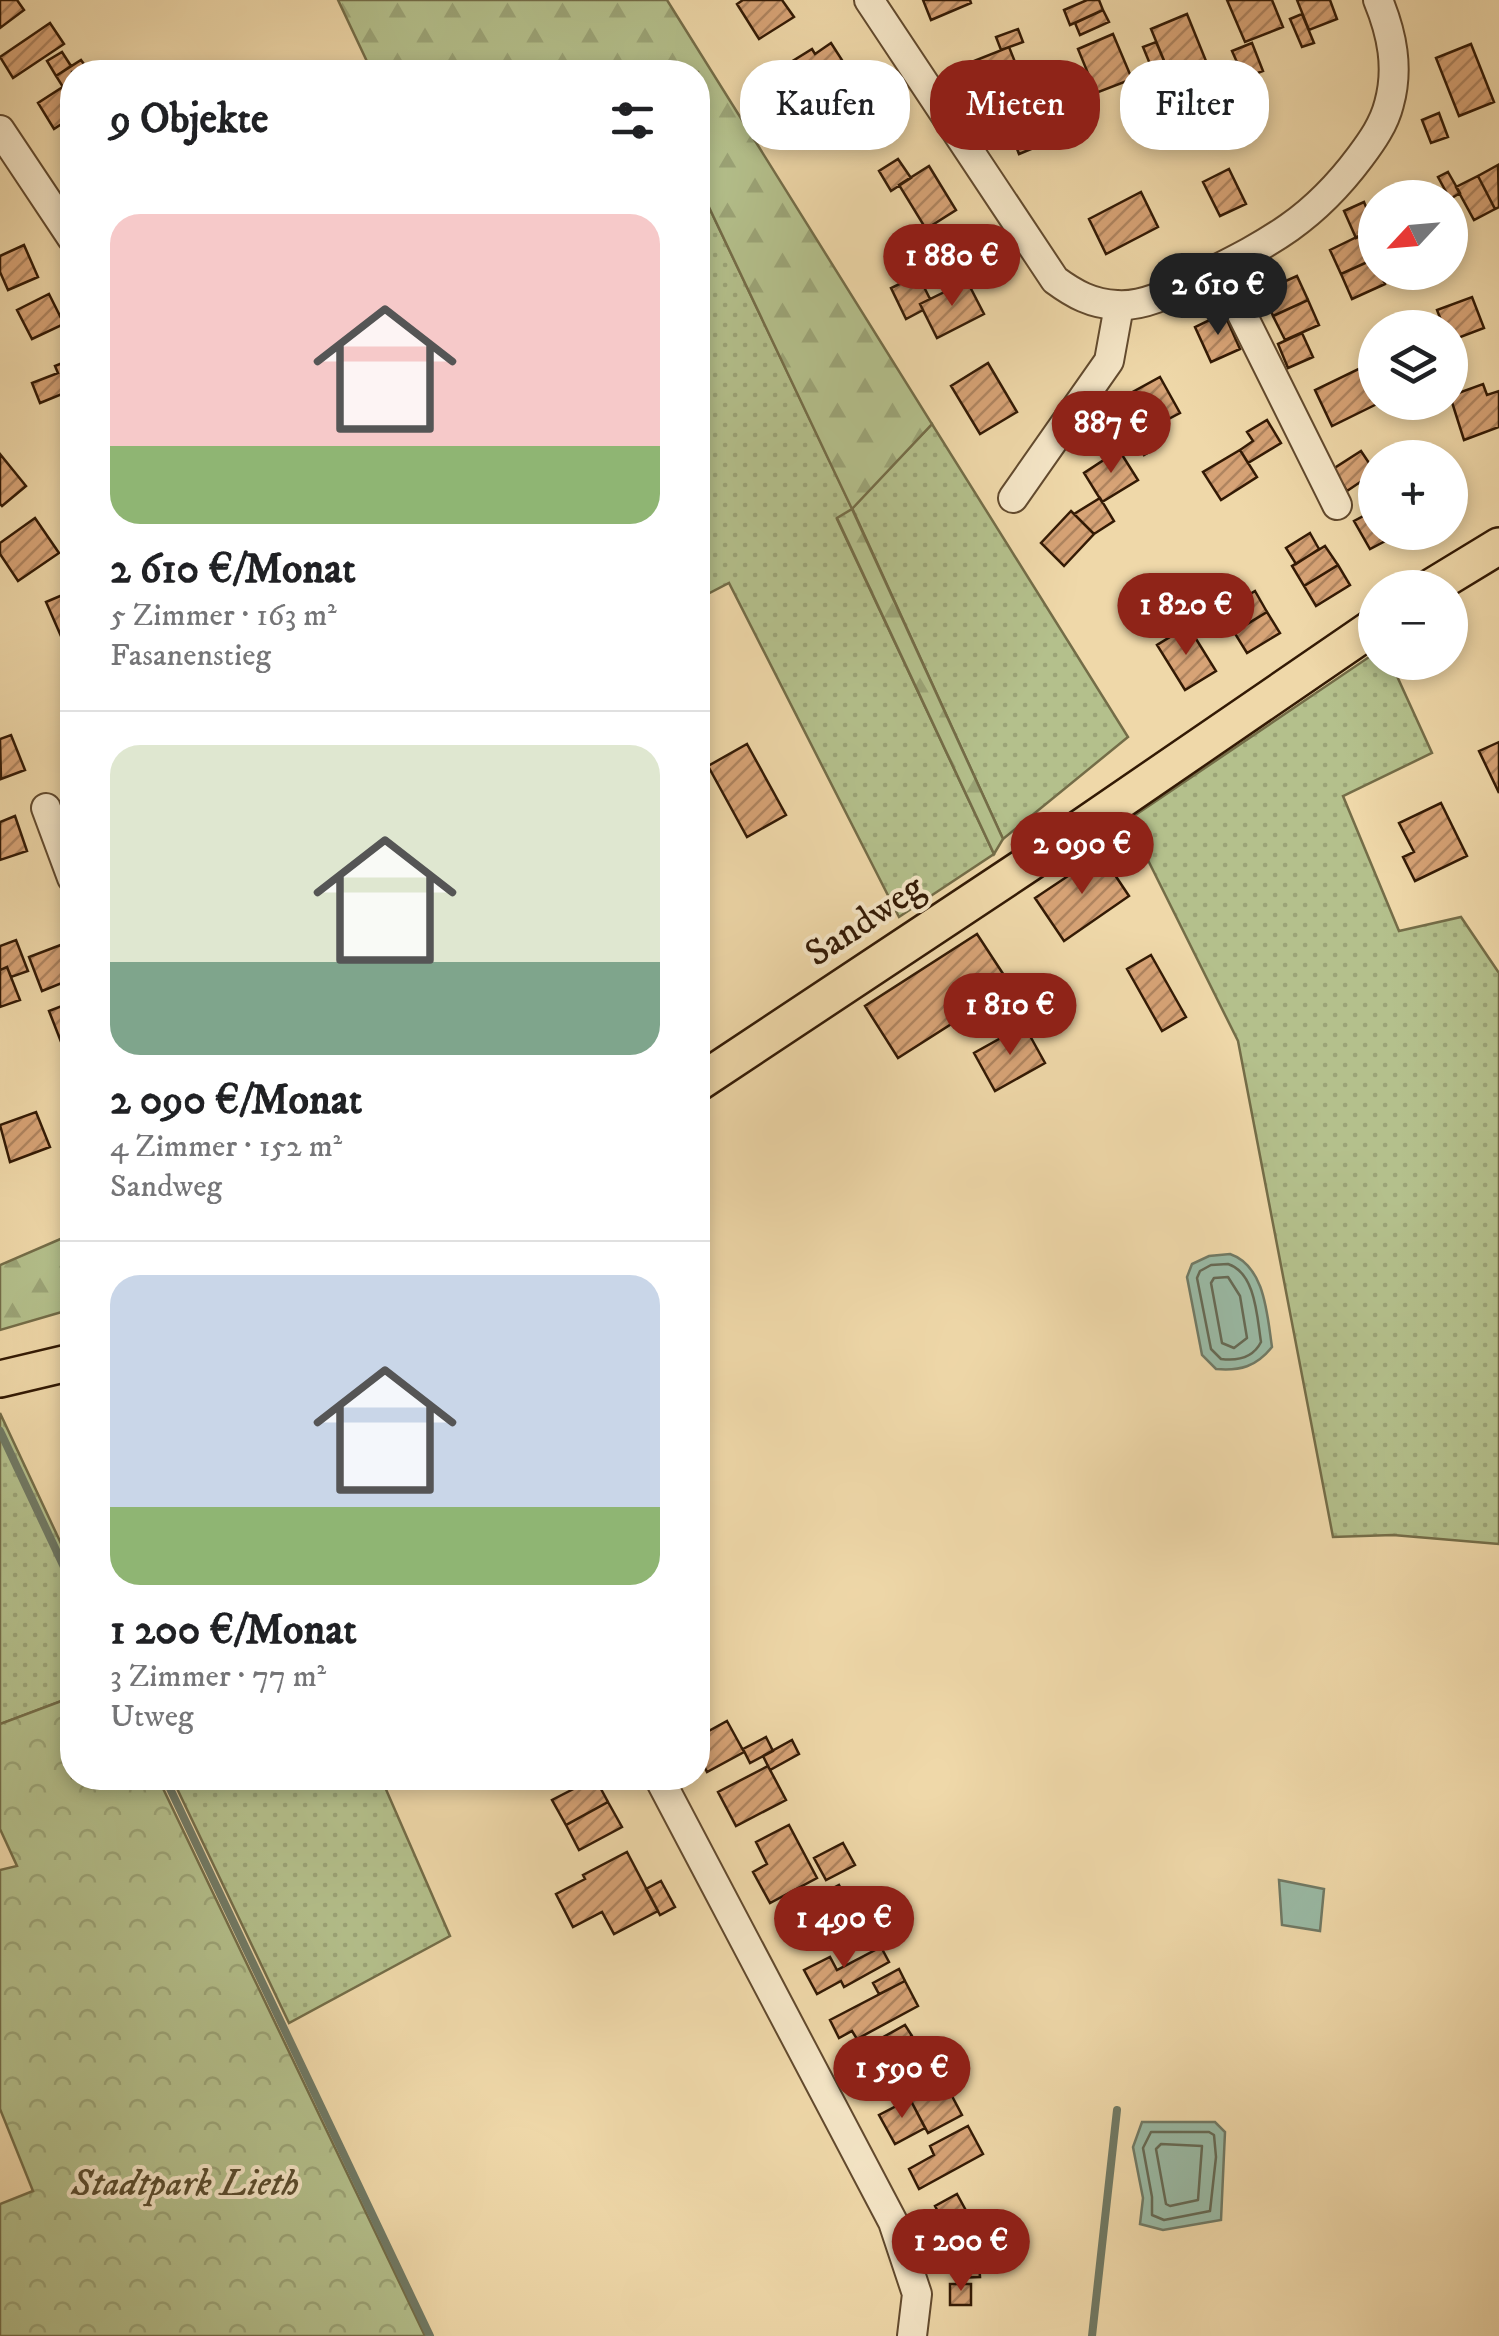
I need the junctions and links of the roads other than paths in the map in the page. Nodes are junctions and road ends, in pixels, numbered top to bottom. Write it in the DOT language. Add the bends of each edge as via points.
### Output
graph roads {
  1 [pos="869,0"];
  2 [pos="1378,0"];
  3 [pos="0,130"];
  4 [pos="60,220"];
  5 [pos="1219,268"];
  6 [pos="1120,306"];
  7 [pos="1013,498"];
  8 [pos="1338,505"];
  9 [pos="1499,546"];
  10 [pos="1460,570"];
  11 [pos="1358,638"];
  12 [pos="46,808"];
  13 [pos="60,846"];
  14 [pos="710,1074"];
  15 [pos="60,1365"];
  16 [pos="0,1379"];
  17 [pos="665,1790"];
  18 [pos="912,2336"];
  1 -- 6 [label="street" via="1054,280 1078,297"];
  2 -- 5 [label="street" via="1396,64 1376,136 1312,212"];
  3 -- 4 [label="street"];
  5 -- 6 [label="street" via="1163,296"];
  5 -- 8 [label="street"];
  6 -- 7 [label="street" via="1109,362"];
  9 -- 10 [label="main road"];
  11 -- 14 [label="main road, Sandweg"];
  12 -- 13 [label="street"];
  15 -- 16 [label="main road"];
  17 -- 18 [label="street" via="894,2222 917,2294"];
}
